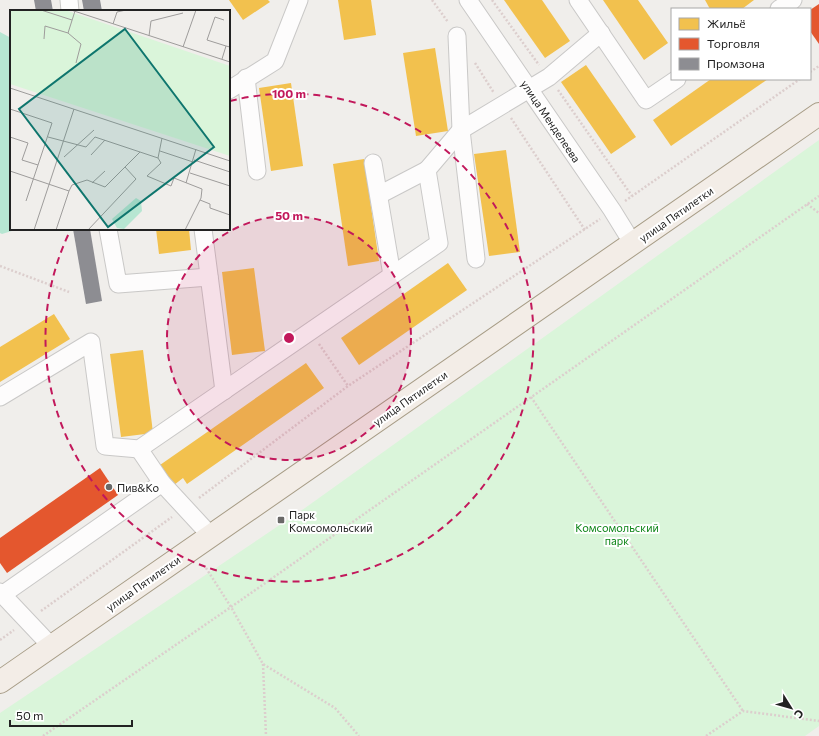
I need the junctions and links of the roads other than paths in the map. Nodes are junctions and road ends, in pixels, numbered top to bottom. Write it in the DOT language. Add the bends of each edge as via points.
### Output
graph roads {
  1 [pos="68,0"];
  2 [pos="298,0"];
  3 [pos="468,0"];
  4 [pos="578,0"];
  5 [pos="793,0"];
  6 [pos="781,8"];
  7 [pos="70,10"];
  8 [pos="601,33"];
  9 [pos="457,36"];
  10 [pos="246,78"];
  11 [pos="676,80"];
  12 [pos="230,89"];
  13 [pos="530,90"];
  14 [pos="819,114"];
  15 [pos="461,130"];
  16 [pos="373,163"];
  17 [pos="427,170"];
  18 [pos="257,171"];
  19 [pos="379,195"];
  20 [pos="108,230"];
  21 [pos="203,230"];
  22 [pos="633,244"];
  23 [pos="476,259"];
  24 [pos="392,275"];
  25 [pos="209,277"];
  26 [pos="224,391"];
  27 [pos="0,397"];
  28 [pos="139,449"];
  29 [pos="162,483"];
  30 [pos="210,536"];
  31 [pos="2,599"];
  32 [pos="52,647"];
  33 [pos="0,682"];
  1 -- 7 [label="street"];
  2 -- 10 [label="street" via="275,61"];
  3 -- 13 [label="street, улица Менделеева"];
  4 -- 8 [label="street"];
  5 -- 6 [label="street"];
  8 -- 11 [label="street" via="646,100"];
  8 -- 13 [label="street"];
  9 -- 15 [label="street"];
  10 -- 12 [label="street"];
  10 -- 18 [label="street"];
  13 -- 15 [label="street"];
  13 -- 22 [label="street, улица Менделеева"];
  14 -- 22 [label="main road, улица Пятилетки"];
  15 -- 17 [label="street"];
  15 -- 23 [label="street"];
  16 -- 19 [label="street"];
  17 -- 19 [label="street"];
  17 -- 24 [label="street" via="439,243"];
  19 -- 24 [label="street"];
  20 -- 25 [label="street" via="118,284"];
  21 -- 25 [label="street"];
  22 -- 30 [label="main road, улица Пятилетки"];
  24 -- 26 [label="street"];
  25 -- 26 [label="street"];
  26 -- 28 [label="street"];
  27 -- 28 [label="street" via="91,342 105,446"];
  28 -- 29 [label="street"];
  29 -- 30 [label="street"];
  29 -- 31 [label="street"];
  30 -- 32 [label="main road, улица Пятилетки"];
  31 -- 32 [label="street" via="28,620"];
  32 -- 33 [label="main road, улица Пятилетки"];
}
